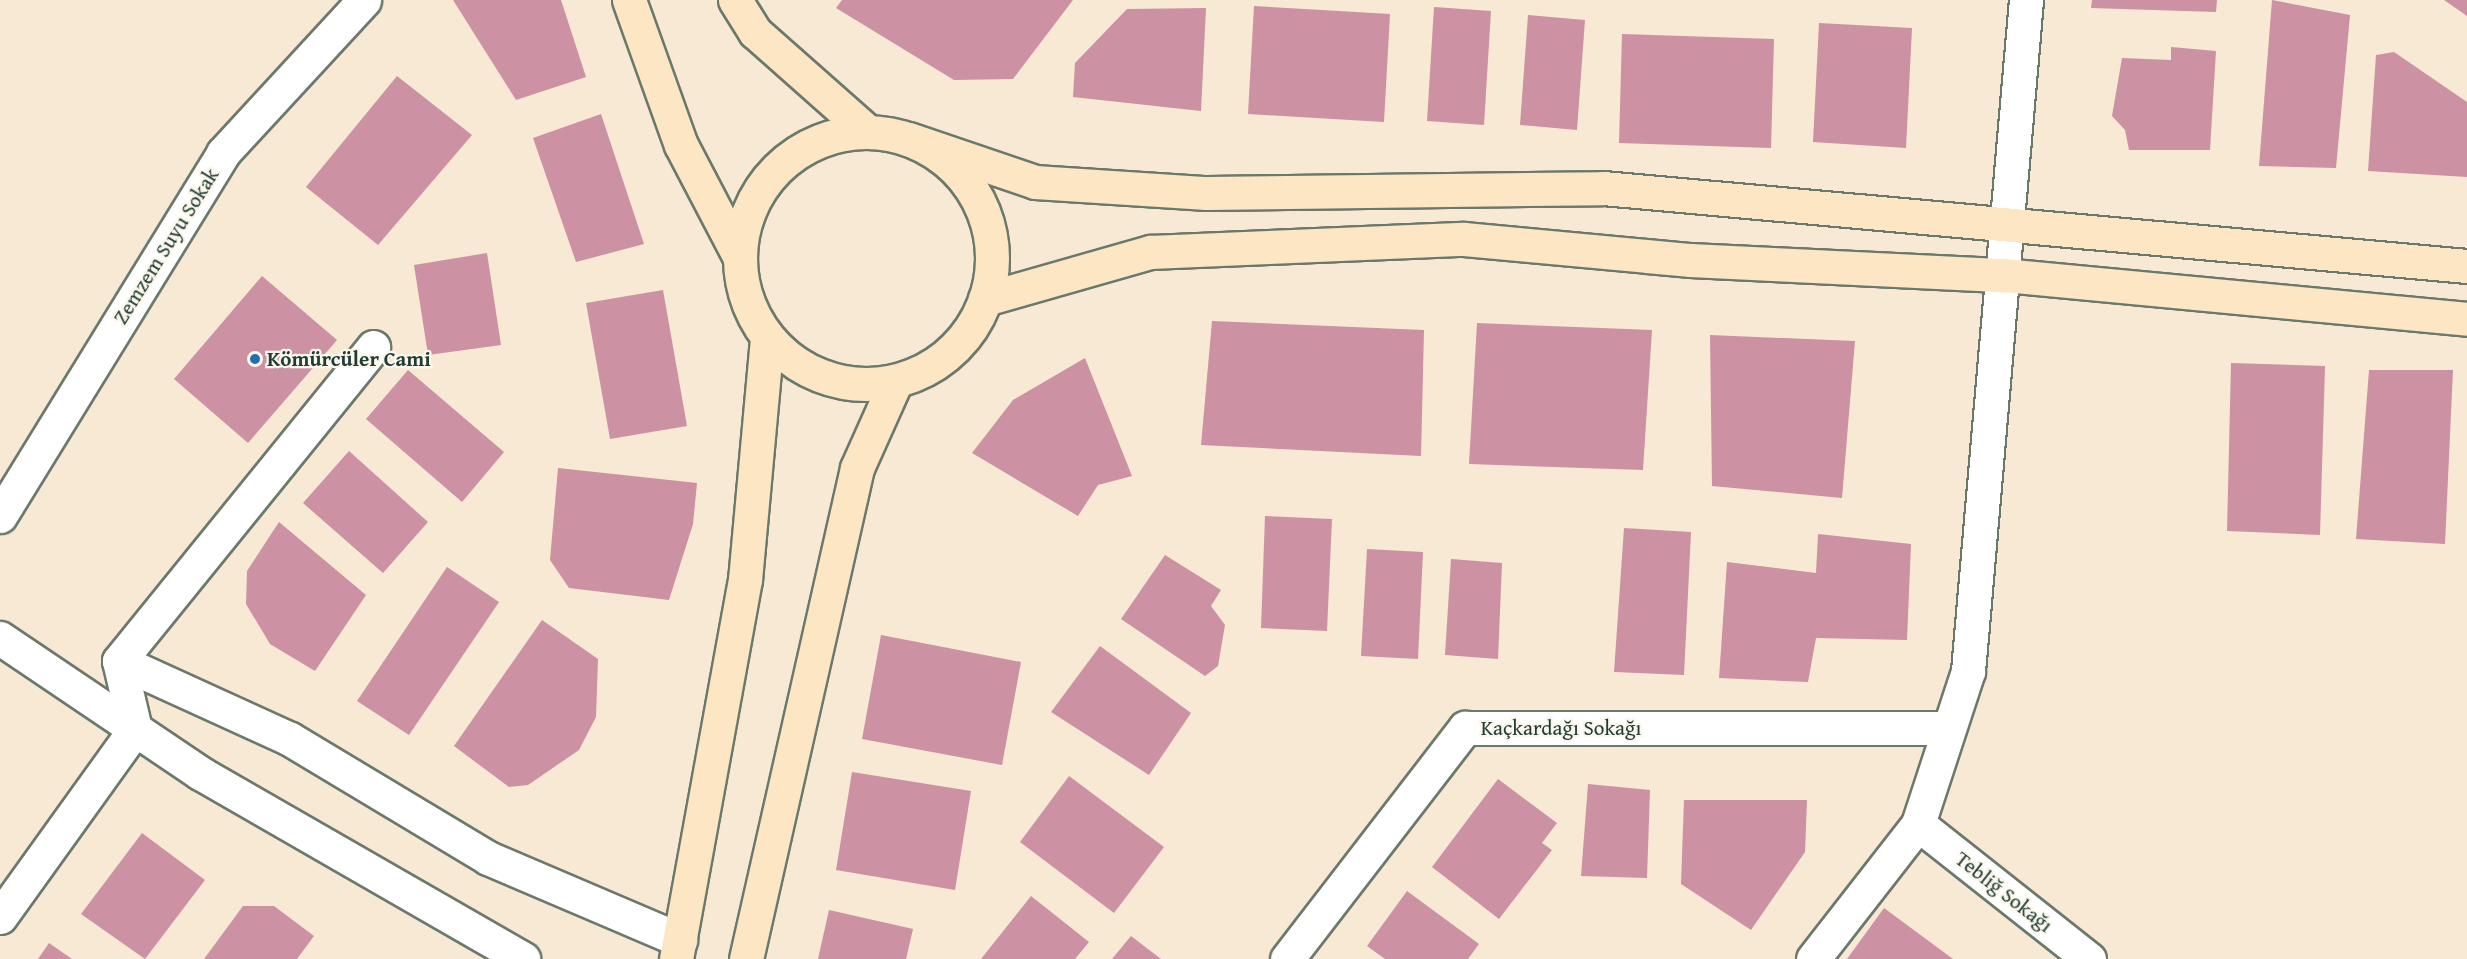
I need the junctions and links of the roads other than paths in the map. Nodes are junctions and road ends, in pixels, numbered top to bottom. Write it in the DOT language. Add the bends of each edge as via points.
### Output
graph roads {
  1 [pos="364,0"];
  2 [pos="629,0"];
  3 [pos="735,0"];
  4 [pos="2026,0"];
  5 [pos="868,132"];
  6 [pos="909,139"];
  7 [pos="2006,221"];
  8 [pos="740,258"];
  9 [pos="2467,266"];
  10 [pos="2003,275"];
  11 [pos="985,299"];
  12 [pos="2467,319"];
  13 [pos="767,337"];
  14 [pos="373,347"];
  15 [pos="896,381"];
  16 [pos="0,516"];
  17 [pos="0,638"];
  18 [pos="119,660"];
  19 [pos="1949,728"];
  20 [pos="135,729"];
  21 [pos="1918,824"];
  22 [pos="0,917"];
  23 [pos="678,950"];
  24 [pos="522,959"];
  25 [pos="746,959"];
  26 [pos="1287,959"];
  27 [pos="1813,959"];
  28 [pos="2090,959"];
  1 -- 16 [label="street, Zemzem Suyu Sokak" via="223,153"];
  2 -- 8 [label="main road" via="681,146"];
  3 -- 5 [label="main road" via="755,32"];
  4 -- 7 [label="street"];
  5 -- 6 [label="main road"];
  5 -- 8 [label="main road" via="828,137 785,162 764,183 746,218"];
  6 -- 7 [label="main road" via="1035,182 1207,193 1603,188"];
  6 -- 11 [label="main road" via="943,158 970,186 987,222 992,261"];
  7 -- 9 [label="main road"];
  7 -- 10 [label="street"];
  8 -- 13 [label="main road" via="742,286"];
  10 -- 11 [label="main road" via="1691,260 1464,239 1150,252"];
  10 -- 12 [label="main road"];
  10 -- 19 [label="street" via="1968,671"];
  11 -- 15 [label="main road" via="965,336 934,365"];
  13 -- 15 [label="main road" via="794,362 825,378 860,385"];
  13 -- 23 [label="main road" via="745,580"];
  14 -- 18 [label="street"];
  15 -- 25 [label="main road" via="857,468"];
  17 -- 20 [label="street"];
  18 -- 20 [label="street"];
  18 -- 23 [label="street" via="290,739 488,858"];
  19 -- 21 [label="street"];
  19 -- 26 [label="street, Kaçkardağı Sokağı" via="1465,728"];
  20 -- 22 [label="street"];
  20 -- 24 [label="street" via="200,773"];
  21 -- 27 [label="street"];
  21 -- 28 [label="street, Tebliğ Sokağı"];
}
